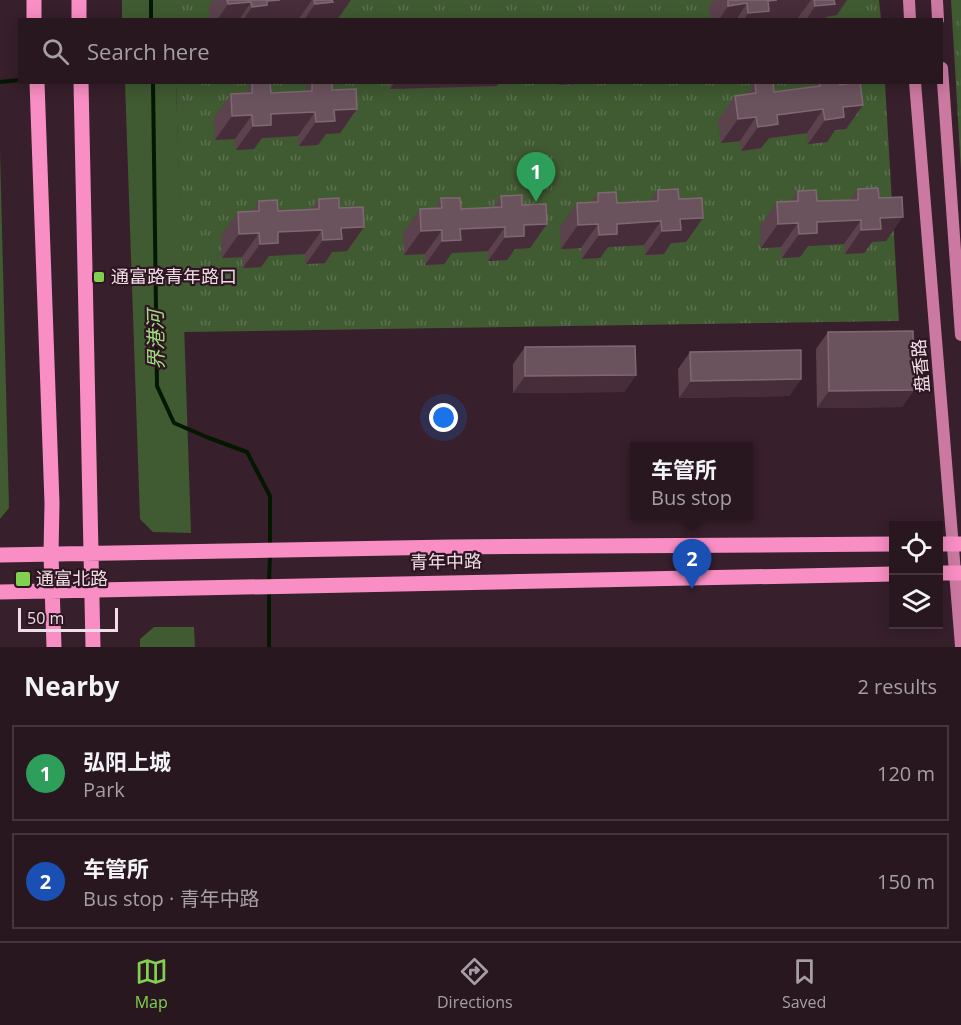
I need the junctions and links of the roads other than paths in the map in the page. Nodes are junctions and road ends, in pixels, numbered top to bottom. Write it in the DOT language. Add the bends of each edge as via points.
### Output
graph roads {
  1 [pos="34,0"];
  2 [pos="79,0"];
  3 [pos="909,0"];
  4 [pos="937,0"];
  5 [pos="34,18"];
  6 [pos="79,18"];
  7 [pos="910,18"];
  8 [pos="938,18"];
  9 [pos="943,82"];
  10 [pos="37,84"];
  11 [pos="81,84"];
  12 [pos="915,84"];
  13 [pos="961,335"];
  14 [pos="889,544"];
  15 [pos="951,544"];
  16 [pos="91,553"];
  17 [pos="51,554"];
  18 [pos="0,555"];
  19 [pos="958,573"];
  20 [pos="889,574"];
  21 [pos="92,589"];
  22 [pos="52,591"];
  23 [pos="0,592"];
  24 [pos="961,646"];
  25 [pos="54,647"];
  26 [pos="93,647"];
  1 -- 5 [label="main road"];
  2 -- 6 [label="main road"];
  3 -- 7 [label="street"];
  4 -- 8 [label="street"];
  9 -- 13 [label="street"];
  10 -- 17 [label="main road"];
  11 -- 16 [label="main road"];
  12 -- 15 [label="street, 盘香路"];
  14 -- 16 [label="main road, 青年中路"];
  15 -- 19 [label="street, 盘香路"];
  16 -- 17 [label="main road, 青年中路"];
  16 -- 21 [label="main road"];
  17 -- 18 [label="main road, 青年中路"];
  17 -- 22 [label="main road"];
  19 -- 24 [label="street, 盘香路"];
  20 -- 21 [label="main road, 青年中路"];
  21 -- 22 [label="main road, 青年中路"];
  21 -- 26 [label="main road"];
  22 -- 23 [label="main road, 青年中路"];
  22 -- 25 [label="main road"];
}
